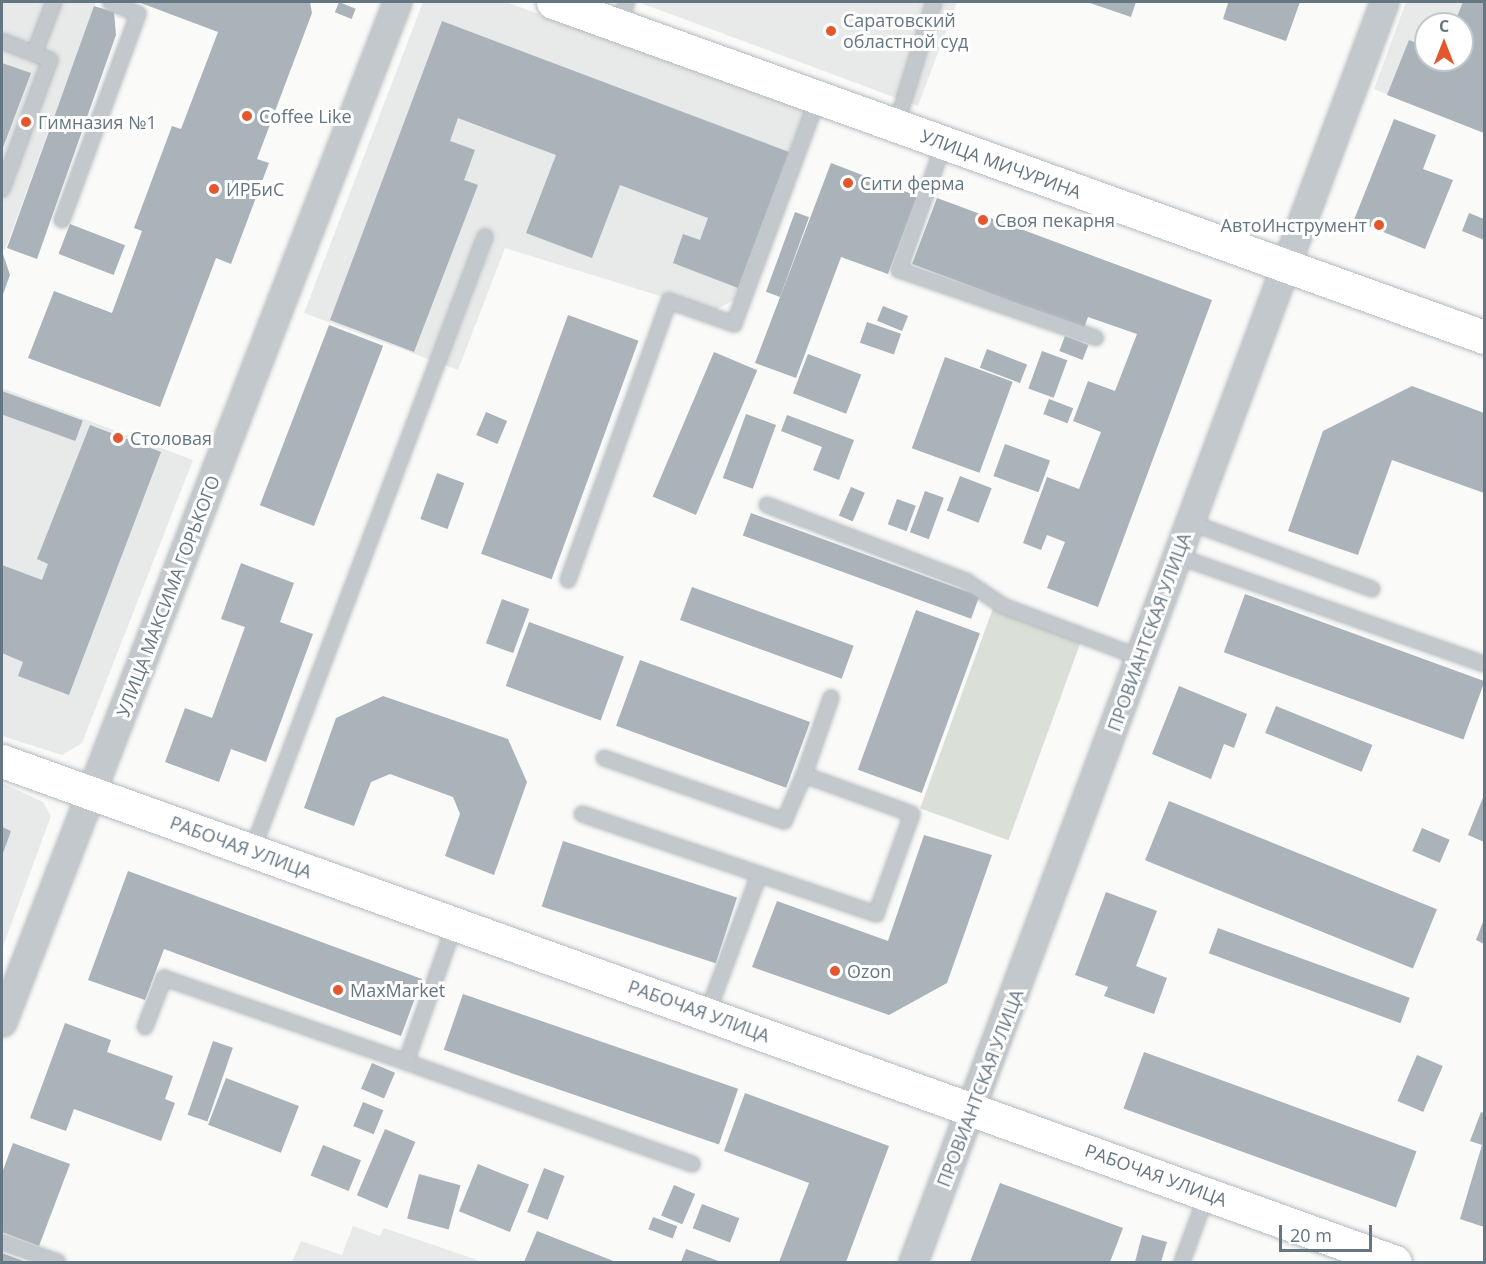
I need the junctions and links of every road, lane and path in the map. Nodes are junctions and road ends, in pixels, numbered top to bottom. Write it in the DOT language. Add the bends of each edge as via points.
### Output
graph roads {
  1 [pos="54,2"];
  2 [pos="110,2"];
  3 [pos="397,2"];
  4 [pos="553,2"];
  5 [pos="934,2"];
  6 [pos="1384,2"];
  7 [pos="623,13"];
  8 [pos="2,41"];
  9 [pos="34,54"];
  10 [pos="818,98"];
  11 [pos="896,126"];
  12 [pos="944,143"];
  13 [pos="2,189"];
  14 [pos="62,220"];
  15 [pos="485,237"];
  16 [pos="1283,266"];
  17 [pos="1485,337"];
  18 [pos="1096,338"];
  19 [pos="767,505"];
  20 [pos="1189,522"];
  21 [pos="1177,556"];
  22 [pos="568,580"];
  23 [pos="1372,589"];
  24 [pos="1139,657"];
  25 [pos="1485,664"];
  26 [pos="831,698"];
  27 [pos="604,758"];
  28 [pos="2,761"];
  29 [pos="804,775"];
  30 [pos="92,794"];
  31 [pos="582,814"];
  32 [pos="252,851"];
  33 [pos="759,875"];
  34 [pos="455,924"];
  35 [pos="707,1014"];
  36 [pos="2,1022"];
  37 [pos="145,1027"];
  38 [pos="406,1062"];
  39 [pos="971,1108"];
  40 [pos="692,1164"];
  41 [pos="1207,1194"];
  42 [pos="2,1242"];
  43 [pos="913,1262"];
  44 [pos="58,1263"];
  45 [pos="1182,1263"];
  46 [pos="1395,1263"];
  1 -- 9 [label="lane"];
  2 -- 14 [label="lane" via="138,14"];
  3 -- 30 [label="street, УЛИЦА МАКСИМА ГОРЬКОГО"];
  4 -- 7 [label="street, УЛИЦА МИЧУРИНА"];
  5 -- 11 [label="lane"];
  6 -- 16 [label="street, ПРОВИАНТСКАЯ УЛИЦА"];
  7 -- 10 [label="street, УЛИЦА МИЧУРИНА"];
  8 -- 9 [label="lane"];
  9 -- 13 [label="lane" via="50,60"];
  10 -- 11 [label="street, УЛИЦА МИЧУРИНА"];
  10 -- 22 [label="lane" via="734,324 669,301"];
  11 -- 12 [label="street, УЛИЦА МИЧУРИНА"];
  12 -- 16 [label="street, УЛИЦА МИЧУРИНА"];
  12 -- 18 [label="lane" via="899,270"];
  15 -- 32 [label="lane"];
  16 -- 17 [label="street, УЛИЦА МИЧУРИНА"];
  16 -- 20 [label="street, ПРОВИАНТСКАЯ УЛИЦА"];
  19 -- 24 [label="lane" via="966,581 1003,606"];
  20 -- 21 [label="street, ПРОВИАНТСКАЯ УЛИЦА"];
  20 -- 23 [label="lane"];
  21 -- 24 [label="street, ПРОВИАНТСКАЯ УЛИЦА"];
  21 -- 25 [label="lane"];
  24 -- 39 [label="street, ПРОВИАНТСКАЯ УЛИЦА"];
  26 -- 29 [label="lane"];
  27 -- 29 [label="lane" via="784,821"];
  28 -- 30 [label="street, РАБОЧАЯ УЛИЦА"];
  29 -- 33 [label="lane" via="912,814 876,914"];
  30 -- 32 [label="street, РАБОЧАЯ УЛИЦА"];
  30 -- 36 [label="street, УЛИЦА МАКСИМА ГОРЬКОГО"];
  31 -- 33 [label="lane"];
  32 -- 34 [label="street, РАБОЧАЯ УЛИЦА"];
  33 -- 35 [label="lane"];
  34 -- 35 [label="street, РАБОЧАЯ УЛИЦА"];
  34 -- 38 [label="lane"];
  35 -- 39 [label="street, РАБОЧАЯ УЛИЦА"];
  37 -- 38 [label="lane" via="164,978"];
  38 -- 40 [label="lane"];
  39 -- 41 [label="street, РАБОЧАЯ УЛИЦА"];
  39 -- 43 [label="street, ПРОВИАНТСКАЯ УЛИЦА"];
  41 -- 45 [label="lane"];
  41 -- 46 [label="street, РАБОЧАЯ УЛИЦА"];
  42 -- 44 [label="lane"];
}
